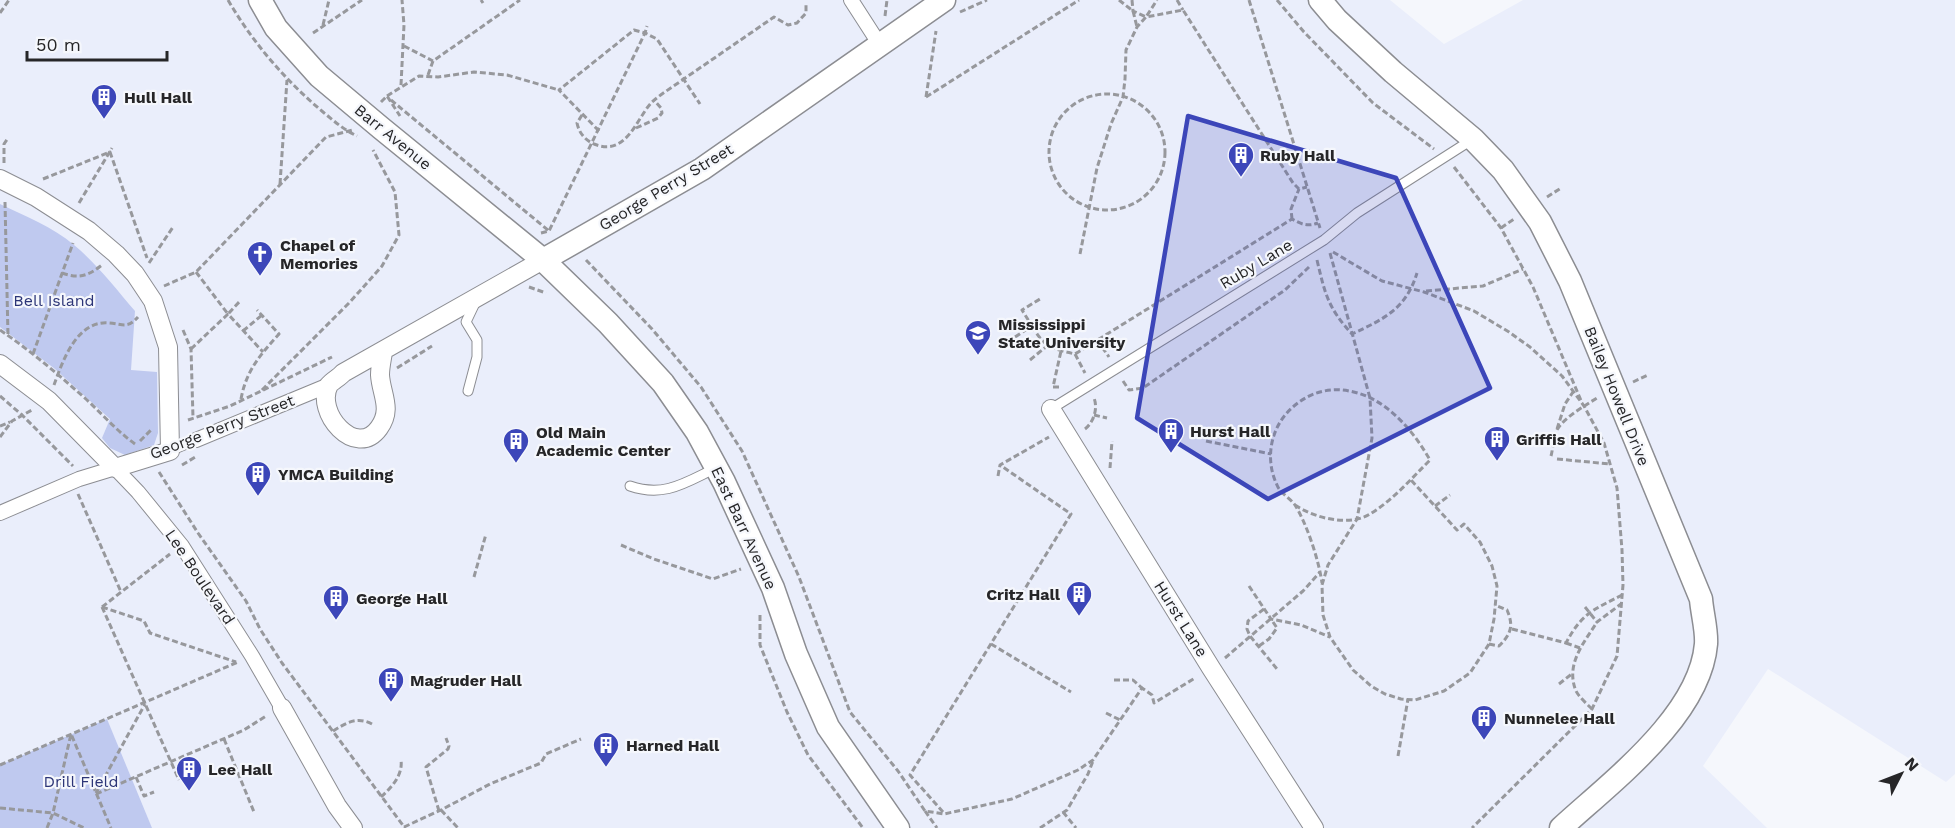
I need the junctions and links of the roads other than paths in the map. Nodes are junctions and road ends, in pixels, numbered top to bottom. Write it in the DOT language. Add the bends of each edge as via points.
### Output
graph roads {
  1 [pos="260,0"];
  2 [pos="851,0"];
  3 [pos="1320,0"];
  4 [pos="939,7"];
  5 [pos="880,45"];
  6 [pos="1473,139"];
  7 [pos="3,180"];
  8 [pos="543,260"];
  9 [pos="478,296"];
  10 [pos="383,352"];
  11 [pos="0,364"];
  12 [pos="329,385"];
  13 [pos="468,391"];
  14 [pos="1051,409"];
  15 [pos="196,440"];
  16 [pos="170,451"];
  17 [pos="115,468"];
  18 [pos="716,468"];
  19 [pos="630,486"];
  20 [pos="0,513"];
  21 [pos="275,712"];
  22 [pos="353,828"];
  23 [pos="898,828"];
  24 [pos="1314,828"];
  25 [pos="1561,828"];
  1 -- 8 [label="street, Barr Avenue" via="276,28 360,126"];
  2 -- 5 [label="street"];
  3 -- 6 [label="street, Bailey Howell Drive" via="1393,72"];
  4 -- 5 [label="street, George Perry Street"];
  5 -- 8 [label="street, George Perry Street" via="702,169"];
  6 -- 14 [label="lane, Ruby Lane" via="1357,213 1324,240"];
  6 -- 25 [label="street, Bailey Howell Drive" via="1503,170 1530,208 1570,281 1701,599 1706,644 1698,680 1673,721"];
  7 -- 16 [label="street" via="76,222 116,254 153,301 168,347"];
  8 -- 9 [label="street, George Perry Street"];
  8 -- 18 [label="street, East Barr Avenue" via="663,383"];
  9 -- 10 [label="street, George Perry Street"];
  9 -- 13 [label="lane" via="466,322 477,340"];
  10 -- 12 [label="street, George Perry Street"];
  10 -- 12 [label="street" via="380,376 386,409 377,431 352,438 343,433 326,401"];
  11 -- 17 [label="street, Lee Boulevard" via="49,401"];
  12 -- 15 [label="street, George Perry Street"];
  14 -- 24 [label="street, Hurst Lane"];
  15 -- 16 [label="lane, George Perry Street"];
  16 -- 17 [label="street, George Perry Street" via="141,451"];
  17 -- 20 [label="street" via="76,480"];
  17 -- 21 [label="street, Lee Boulevard" via="182,546 252,656"];
  18 -- 19 [label="lane" via="669,490 646,492"];
  18 -- 23 [label="street, East Barr Avenue" via="773,588 828,727"];
  21 -- 22 [label="street, Lee Boulevard"];
}
